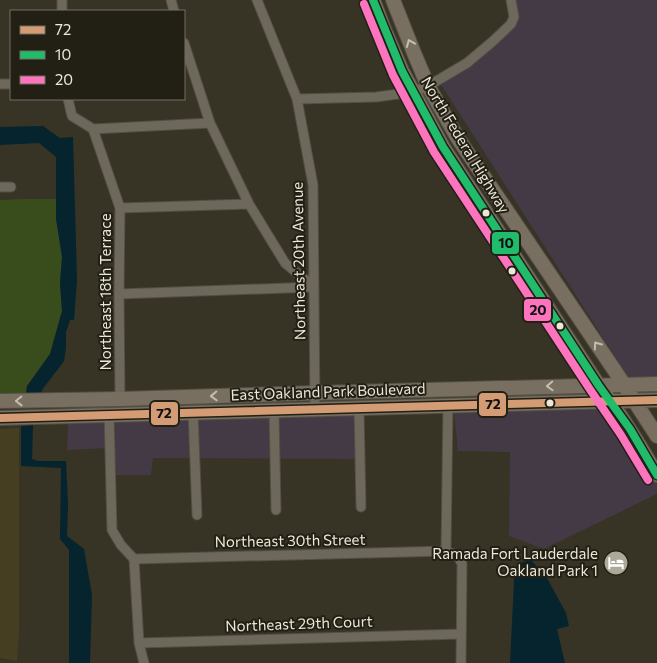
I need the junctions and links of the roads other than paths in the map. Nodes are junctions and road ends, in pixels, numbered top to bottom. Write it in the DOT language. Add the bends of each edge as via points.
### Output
graph roads {
  1 [pos="257,0"];
  2 [pos="373,0"];
  3 [pos="393,0"];
  4 [pos="511,0"];
  5 [pos="185,46"];
  6 [pos="428,86"];
  7 [pos="413,92"];
  8 [pos="68,100"];
  9 [pos="297,100"];
  10 [pos="210,123"];
  11 [pos="93,129"];
  12 [pos="0,187"];
  13 [pos="11,187"];
  14 [pos="249,204"];
  15 [pos="120,208"];
  16 [pos="498,230"];
  17 [pos="526,241"];
  18 [pos="510,249"];
  19 [pos="553,279"];
  20 [pos="314,287"];
  21 [pos="119,294"];
  22 [pos="657,384"];
  23 [pos="599,386"];
  24 [pos="624,386"];
  25 [pos="470,388"];
  26 [pos="315,393"];
  27 [pos="120,399"];
  28 [pos="54,400"];
  29 [pos="657,400"];
  30 [pos="0,401"];
  31 [pos="635,401"];
  32 [pos="612,402"];
  33 [pos="452,405"];
  34 [pos="315,409"];
  35 [pos="360,409"];
  36 [pos="274,410"];
  37 [pos="657,410"];
  38 [pos="193,412"];
  39 [pos="109,414"];
  40 [pos="46,416"];
  41 [pos="0,418"];
  42 [pos="657,435"];
  43 [pos="657,475"];
  44 [pos="361,507"];
  45 [pos="276,510"];
  46 [pos="197,515"];
  47 [pos="446,551"];
  48 [pos="134,559"];
  49 [pos="461,634"];
  50 [pos="138,643"];
  51 [pos="144,663"];
  52 [pos="462,663"];
  1 -- 9 [label="street, Northeast 20th Avenue"];
  2 -- 7 [label="main road, North Federal Highway"];
  6 -- 3 [label="main road, North Federal Highway, one-way"];
  4 -- 6 [label="street" via="514,12 511,24 467,63"];
  5 -- 10 [label="street"];
  6 -- 7 [label="street"];
  6 -- 17 [label="main road, North Federal Highway" via="457,137"];
  7 -- 9 [label="street"];
  7 -- 16 [label="main road, North Federal Highway" via="443,147"];
  8 -- 11 [label="street" via="72,116"];
  9 -- 20 [label="street, Northeast 20th Avenue" via="312,185"];
  10 -- 11 [label="street"];
  10 -- 14 [label="street"];
  11 -- 15 [label="street, Northeast 18th Terrace"];
  12 -- 13 [label="street"];
  14 -- 15 [label="street"];
  14 -- 20 [label="street" via="285,263"];
  15 -- 21 [label="street, Northeast 18th Terrace"];
  16 -- 17 [label="main road" via="513,240"];
  16 -- 18 [label="main road, North Federal Highway"];
  17 -- 19 [label="main road, North Federal Highway"];
  18 -- 19 [label="main road" via="528,255 542,276"];
  18 -- 23 [label="main road, North Federal Highway"];
  24 -- 19 [label="main road, North Federal Highway, one-way"];
  20 -- 21 [label="street"];
  20 -- 26 [label="street, Northeast 20th Avenue"];
  21 -- 27 [label="street, Northeast 18th Terrace"];
  22 -- 24 [label="main road, East Oakland Park Boulevard"];
  23 -- 24 [label="main road, East Oakland Park Boulevard"];
  23 -- 25 [label="main road, East Oakland Park Boulevard, one-way"];
  23 -- 32 [label="main road, North Federal Highway"];
  24 -- 31 [label="main road, North Federal Highway"];
  25 -- 26 [label="main road, East Oakland Park Boulevard"];
  25 -- 33 [label="main road" via="465,400"];
  26 -- 27 [label="main road, East Oakland Park Boulevard, one-way"];
  26 -- 34 [label="street, Northeast 20th Avenue"];
  27 -- 28 [label="main road, East Oakland Park Boulevard"];
  27 -- 39 [label="main road"];
  28 -- 30 [label="main road, East Oakland Park Boulevard, one-way"];
  28 -- 40 [label="main road" via="54,408"];
  29 -- 31 [label="main road, East Oakland Park Boulevard"];
  31 -- 32 [label="main road, East Oakland Park Boulevard"];
  31 -- 42 [label="main road, North Federal Highway"];
  32 -- 33 [label="main road, East Oakland Park Boulevard"];
  32 -- 43 [label="main road, North Federal Highway"];
  33 -- 35 [label="main road, East Oakland Park Boulevard"];
  33 -- 47 [label="street"];
  34 -- 35 [label="main road, East Oakland Park Boulevard"];
  34 -- 36 [label="main road, East Oakland Park Boulevard"];
  35 -- 44 [label="street"];
  36 -- 38 [label="main road, East Oakland Park Boulevard"];
  36 -- 45 [label="street"];
  37 -- 42 [label="main road"];
  38 -- 39 [label="main road, East Oakland Park Boulevard"];
  38 -- 46 [label="street"];
  39 -- 40 [label="main road, East Oakland Park Boulevard"];
  39 -- 48 [label="street" via="112,530"];
  40 -- 41 [label="main road, East Oakland Park Boulevard"];
  47 -- 48 [label="street, Northeast 30th Street"];
  47 -- 49 [label="street" via="458,556 462,564"];
  48 -- 50 [label="street"];
  49 -- 50 [label="street, Northeast 29th Court"];
  49 -- 52 [label="street"];
  50 -- 51 [label="street"];
}
